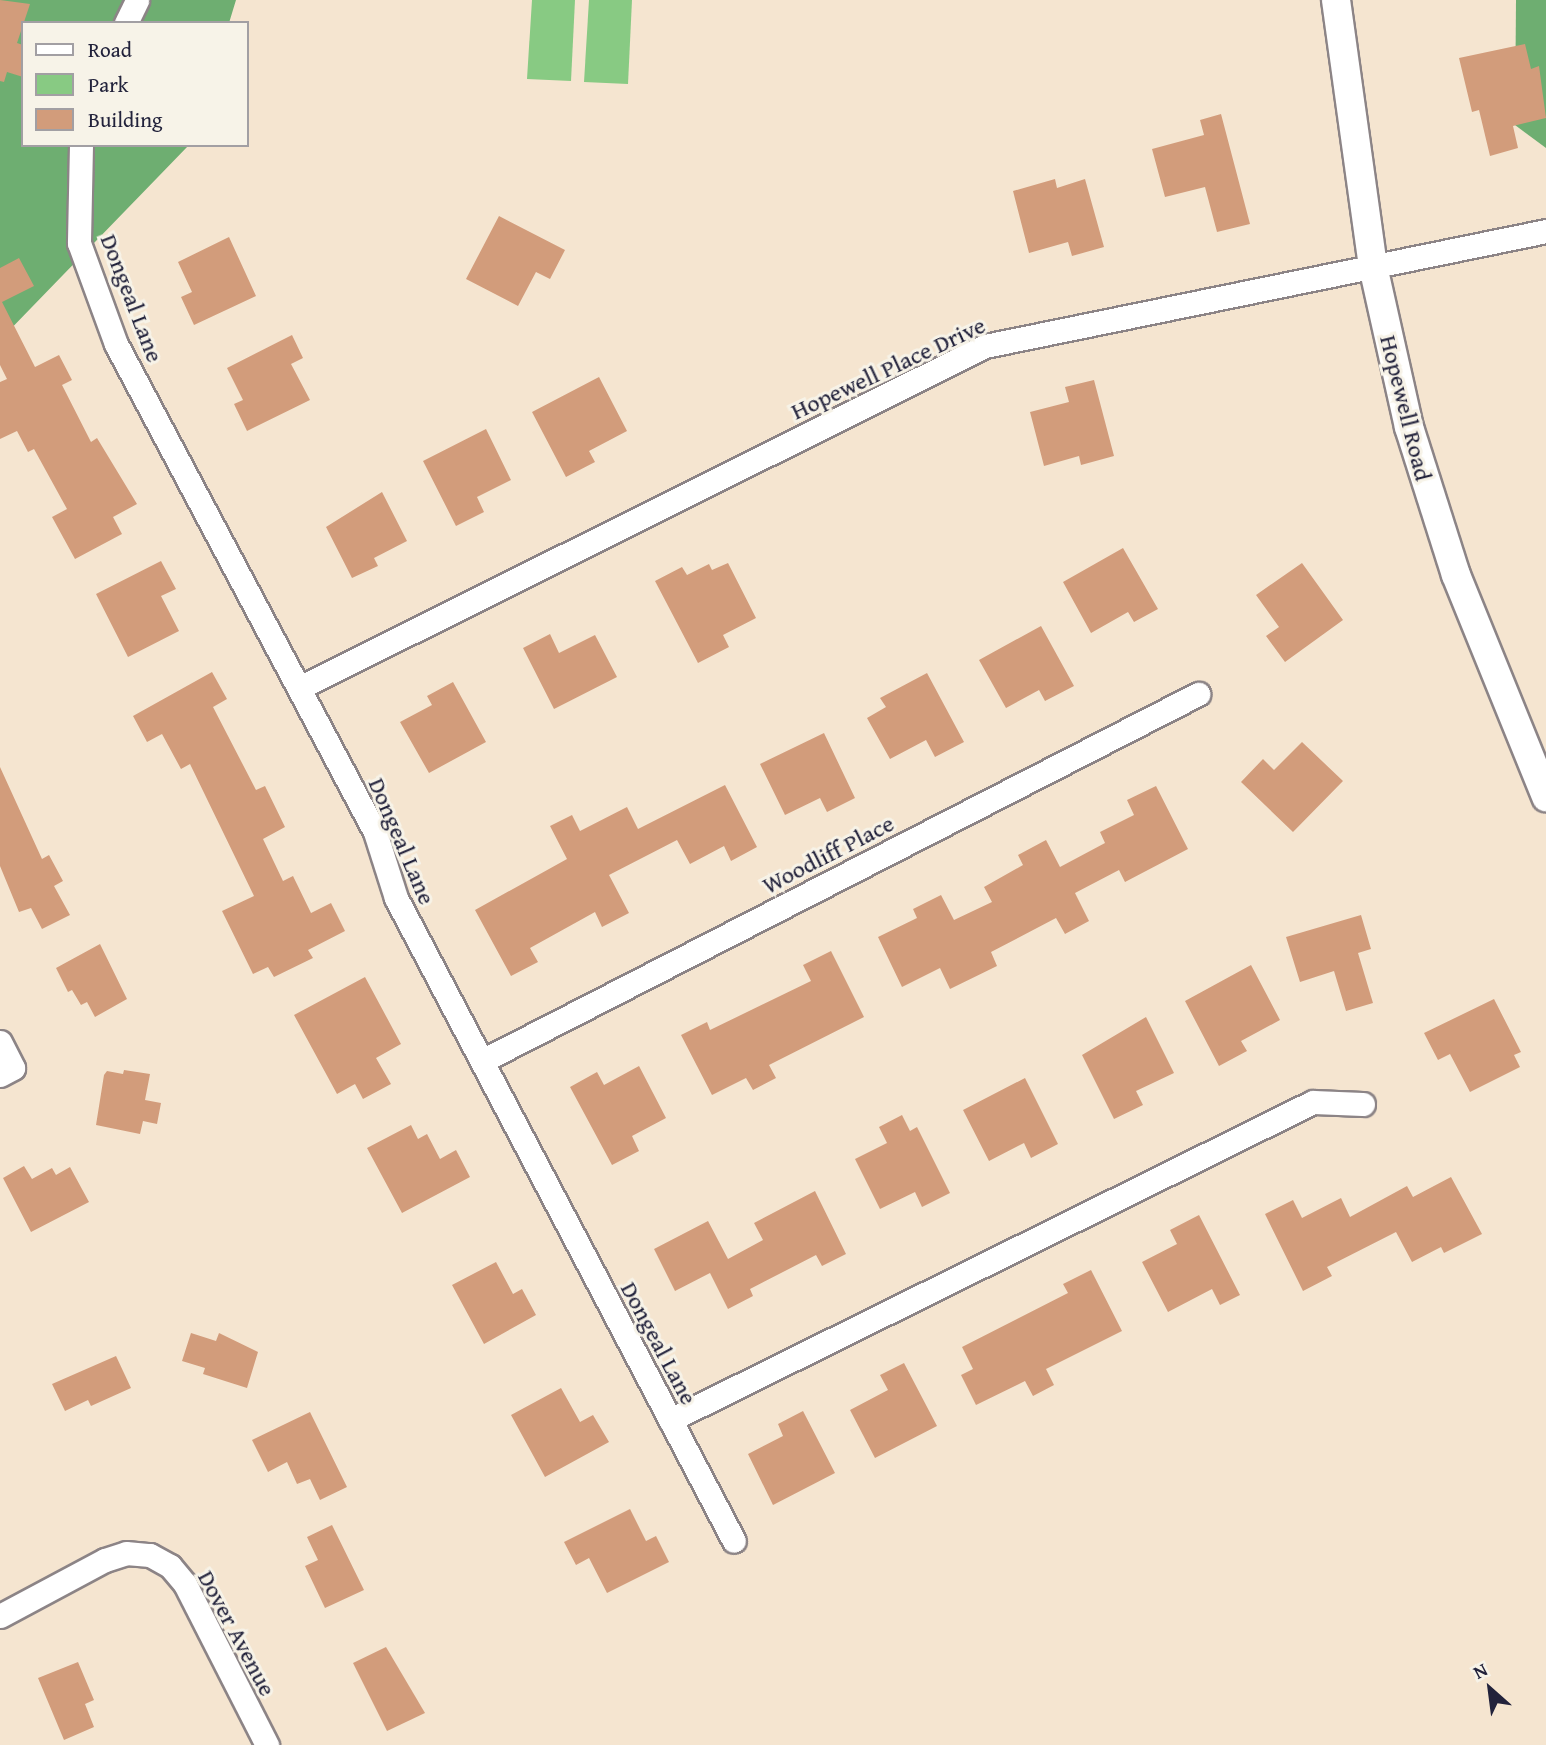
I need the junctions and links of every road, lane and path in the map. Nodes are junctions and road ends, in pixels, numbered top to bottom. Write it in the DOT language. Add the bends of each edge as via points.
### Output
graph roads {
  1 [pos="137,0"];
  2 [pos="1336,0"];
  3 [pos="127,21"];
  4 [pos="82,147"];
  5 [pos="1546,231"];
  6 [pos="1373,266"];
  7 [pos="299,688"];
  8 [pos="1198,694"];
  9 [pos="1543,781"];
  10 [pos="0,1042"];
  11 [pos="482,1061"];
  12 [pos="0,1075"];
  13 [pos="1363,1104"];
  14 [pos="670,1420"];
  15 [pos="734,1541"];
  16 [pos="0,1616"];
  17 [pos="267,1745"];
  1 -- 3 [label="street"];
  2 -- 6 [label="street, Hopewell Road"];
  4 -- 7 [label="street, Dongeal Lane" via="79,243 116,344"];
  5 -- 6 [label="street, Hopewell Place Drive"];
  6 -- 7 [label="street, Hopewell Place Drive" via="985,346"];
  6 -- 9 [label="street, Hopewell Road" via="1424,484"];
  7 -- 11 [label="street, Dongeal Lane" via="375,832 396,898"];
  8 -- 11 [label="street, Woodliff Place"];
  10 -- 12 [label="street" via="13,1068"];
  11 -- 14 [label="street, Dongeal Lane"];
  13 -- 14 [label="street" via="1313,1102"];
  14 -- 15 [label="street, Dongeal Lane"];
  16 -- 17 [label="street, Dover Avenue" via="105,1560 126,1553 150,1555 170,1566 185,1584"];
}
